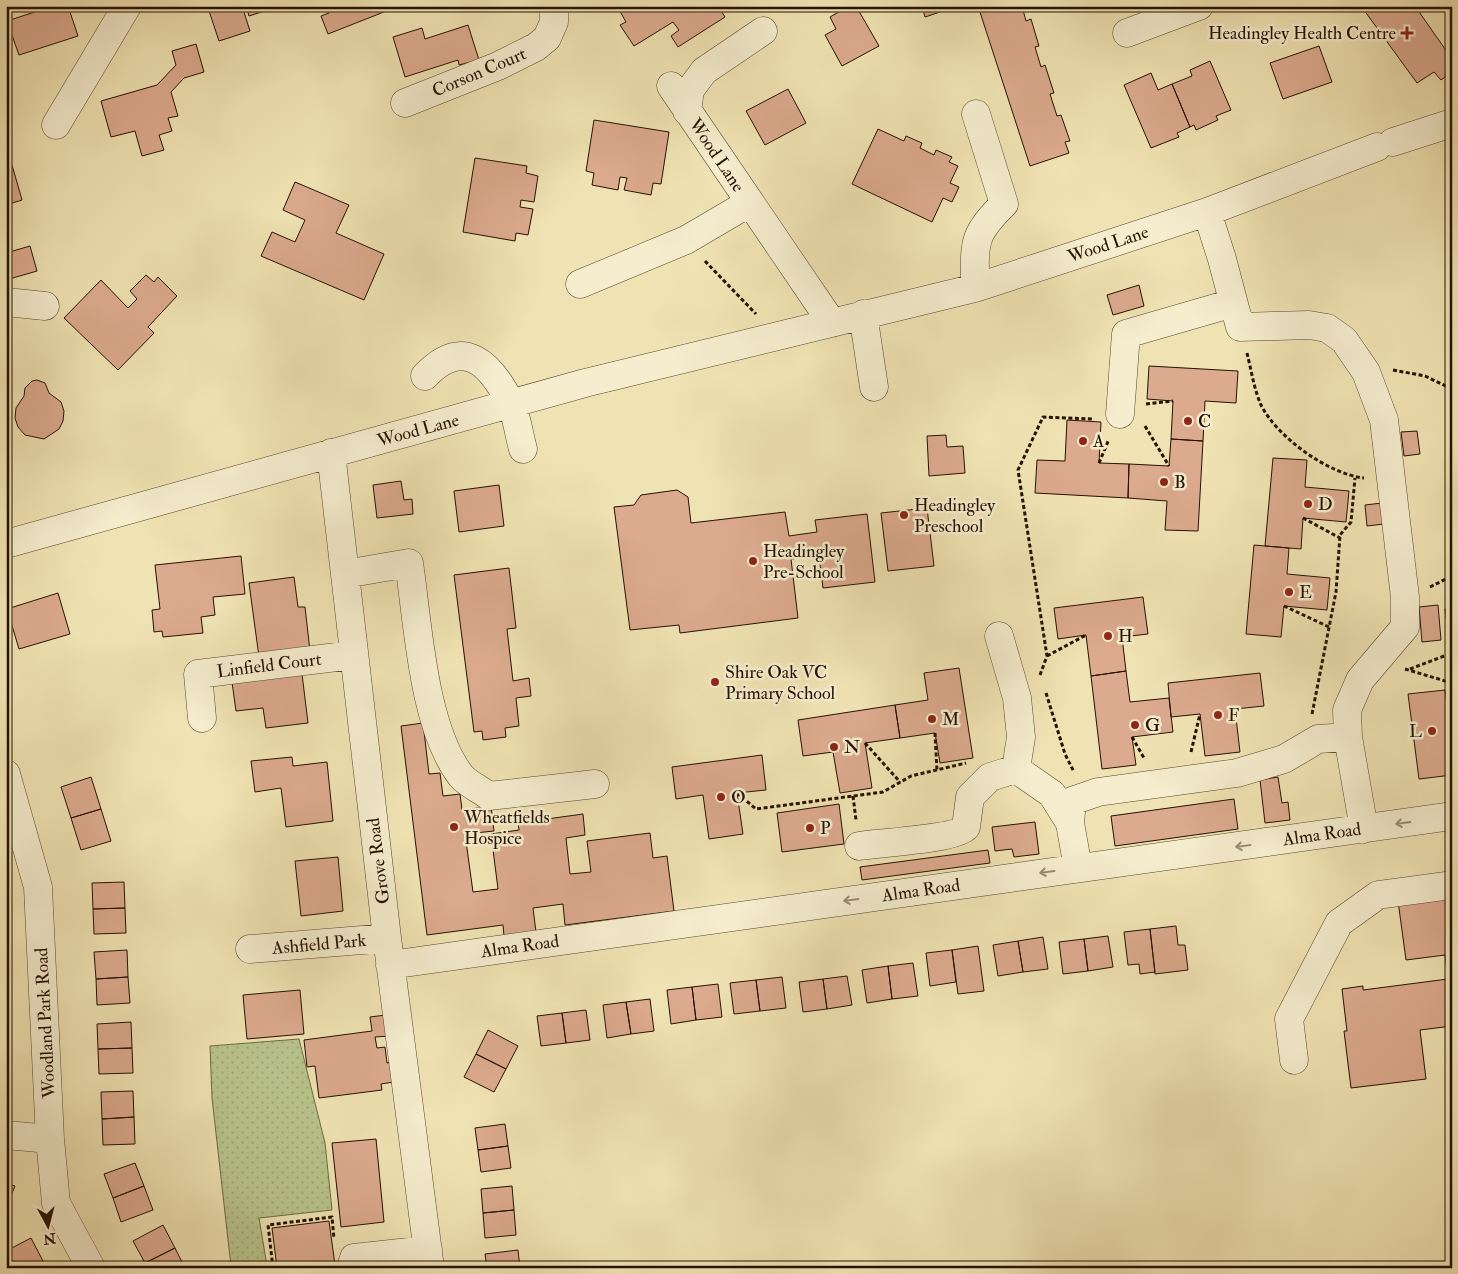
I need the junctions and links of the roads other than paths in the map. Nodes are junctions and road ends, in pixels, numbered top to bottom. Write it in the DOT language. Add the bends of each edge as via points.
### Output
graph roads {
  1 [pos="127,6"];
  2 [pos="554,6"];
  3 [pos="1199,6"];
  4 [pos="763,31"];
  5 [pos="1127,33"];
  6 [pos="671,86"];
  7 [pos="405,103"];
  8 [pos="687,111"];
  9 [pos="976,114"];
  10 [pos="1452,123"];
  11 [pos="56,125"];
  12 [pos="749,203"];
  13 [pos="1207,212"];
  14 [pos="580,284"];
  15 [pos="975,288"];
  16 [pos="6,302"];
  17 [pos="45,306"];
  18 [pos="863,314"];
  19 [pos="1237,315"];
  20 [pos="832,323"];
  21 [pos="425,376"];
  22 [pos="874,386"];
  23 [pos="511,405"];
  24 [pos="1118,423"];
  25 [pos="523,449"];
  26 [pos="331,453"];
  27 [pos="6,544"];
  28 [pos="345,574"];
  29 [pos="999,636"];
  30 [pos="353,655"];
  31 [pos="202,718"];
  32 [pos="1348,737"];
  33 [pos="1016,769"];
  34 [pos="6,774"];
  35 [pos="595,784"];
  36 [pos="1452,816"];
  37 [pos="1070,822"];
  38 [pos="1364,829"];
  39 [pos="859,846"];
  40 [pos="1078,868"];
  41 [pos="1452,885"];
  42 [pos="250,949"];
  43 [pos="388,951"];
  44 [pos="1294,1060"];
  45 [pos="6,1135"];
  46 [pos="50,1139"];
  47 [pos="429,1259"];
  48 [pos="91,1268"];
  49 [pos="351,1268"];
  1 -- 11 [label="street"];
  2 -- 7 [label="street, Corson Court" via="554,22 547,38 536,47 498,66"];
  3 -- 5 [label="street"];
  4 -- 8 [label="street" via="704,71 690,90"];
  6 -- 8 [label="street, Wood Lane"];
  8 -- 12 [label="street, Wood Lane"];
  9 -- 15 [label="street" via="1004,204 979,231 975,251"];
  10 -- 13 [label="street, Wood Lane" via="1385,144"];
  12 -- 14 [label="street" via="686,240"];
  12 -- 20 [label="street, Wood Lane"];
  13 -- 15 [label="street, Wood Lane"];
  13 -- 19 [label="street"];
  15 -- 18 [label="street, Wood Lane"];
  16 -- 17 [label="street"];
  18 -- 20 [label="street, Wood Lane"];
  18 -- 22 [label="street"];
  19 -- 24 [label="street" via="1126,334"];
  19 -- 32 [label="street" via="1327,328 1344,340 1366,372 1384,420 1405,597 1405,627 1360,680 1348,710"];
  20 -- 23 [label="street, Wood Lane"];
  21 -- 23 [label="street" via="444,360 470,356 480,360"];
  23 -- 25 [label="street"];
  23 -- 26 [label="street, Wood Lane"];
  26 -- 27 [label="street, Wood Lane"];
  26 -- 28 [label="street, Grove Road"];
  28 -- 30 [label="street, Grove Road"];
  28 -- 35 [label="street" via="409,563 429,697 438,733 462,777 489,796"];
  29 -- 33 [label="street" via="1017,698 1021,737"];
  30 -- 31 [label="street, Linfield Court" via="198,674"];
  30 -- 43 [label="street, Grove Road"];
  32 -- 37 [label="street" via="1318,739 1284,759 1237,773 1098,792 1072,801"];
  32 -- 38 [label="street"];
  33 -- 37 [label="street" via="1052,794"];
  33 -- 39 [label="street" via="990,777 970,797 964,830"];
  34 -- 46 [label="street, Woodland Park Road" via="38,887"];
  36 -- 38 [label="street, Alma Road, one-way"];
  37 -- 40 [label="street"];
  38 -- 40 [label="street, Alma Road, one-way"];
  40 -- 43 [label="street, Alma Road, one-way"];
  41 -- 44 [label="street" via="1378,896 1340,923 1289,1019"];
  42 -- 43 [label="street, Ashfield Park"];
  43 -- 47 [label="street, Grove Road"];
  45 -- 46 [label="street"];
  46 -- 48 [label="street, Woodland Park Road" via="56,1203"];
  47 -- 49 [label="street" via="354,1258"];
}
